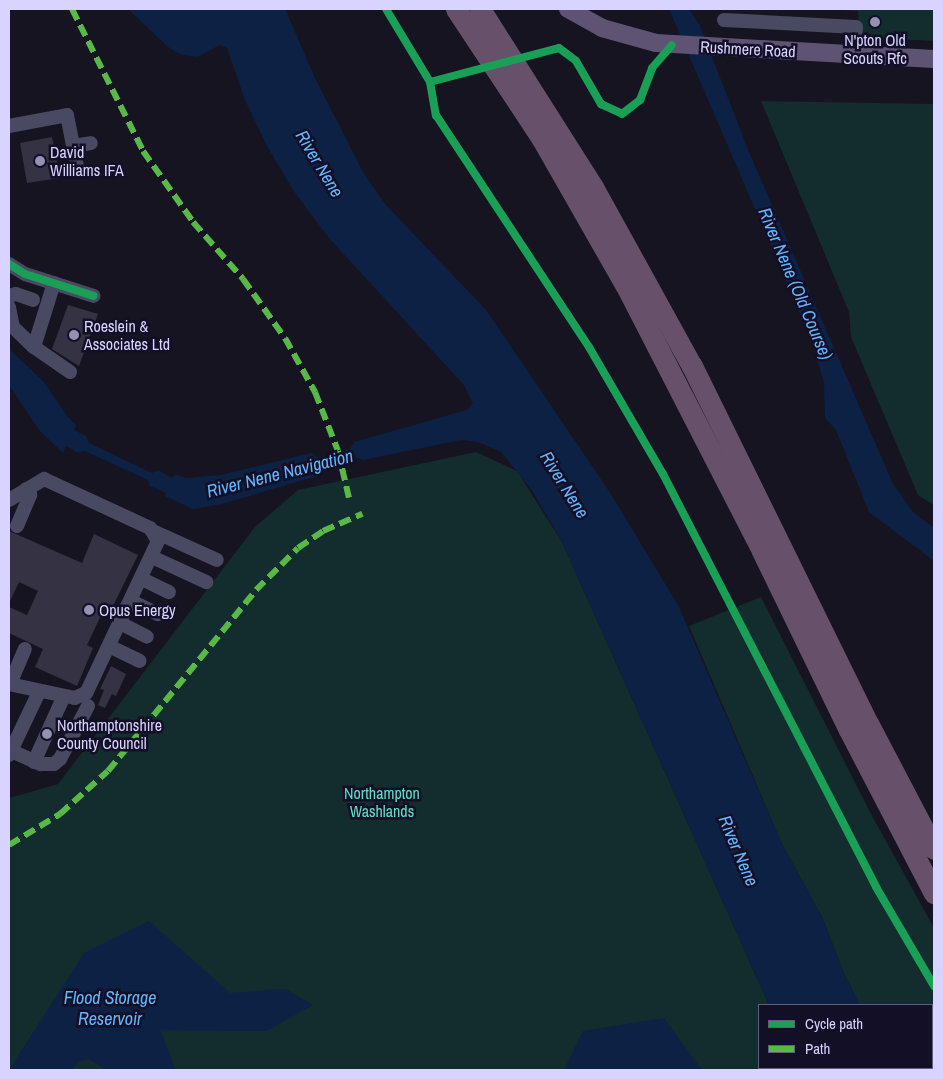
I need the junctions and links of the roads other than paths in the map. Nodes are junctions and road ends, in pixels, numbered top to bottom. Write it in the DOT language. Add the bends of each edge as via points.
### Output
graph roads {
  1 [pos="456,9"];
  2 [pos="480,9"];
  3 [pos="568,9"];
  4 [pos="724,20"];
  5 [pos="854,54"];
  6 [pos="934,59"];
  7 [pos="9,126"];
  8 [pos="91,143"];
  9 [pos="73,146"];
  10 [pos="77,166"];
  11 [pos="9,264"];
  12 [pos="54,284"];
  13 [pos="9,296"];
  14 [pos="94,296"];
  15 [pos="33,300"];
  16 [pos="9,307"];
  17 [pos="34,347"];
  18 [pos="70,372"];
  19 [pos="26,489"];
  20 [pos="9,500"];
  21 [pos="17,526"];
  22 [pos="153,531"];
  23 [pos="152,557"];
  24 [pos="216,560"];
  25 [pos="142,579"];
  26 [pos="206,582"];
  27 [pos="169,592"];
  28 [pos="131,601"];
  29 [pos="158,614"];
  30 [pos="120,623"];
  31 [pos="147,637"];
  32 [pos="109,646"];
  33 [pos="25,649"];
  34 [pos="140,661"];
  35 [pos="10,686"];
  36 [pos="39,692"];
  37 [pos="64,696"];
  38 [pos="88,706"];
  39 [pos="10,752"];
  40 [pos="34,762"];
  41 [pos="934,849"];
  42 [pos="934,893"];
  1 -- 42 [label="highway" via="542,140 631,295"];
  2 -- 41 [label="highway" via="593,187 692,366 868,723"];
  3 -- 5 [label="main road, Rushmere Road" via="623,35 680,46"];
  4 -- 5 [label="street" via="856,28"];
  5 -- 6 [label="main road, Rushmere Road"];
  7 -- 9 [label="street" via="67,115"];
  8 -- 9 [label="street"];
  9 -- 10 [label="street"];
  11 -- 12 [label="street"];
  12 -- 14 [label="street"];
  12 -- 17 [label="street"];
  13 -- 15 [label="street" via="16,294"];
  16 -- 17 [label="street" via="12,327"];
  17 -- 18 [label="street"];
  19 -- 20 [label="street"];
  19 -- 21 [label="street" via="30,495"];
  19 -- 22 [label="street" via="44,479"];
  22 -- 23 [label="street" via="158,541"];
  22 -- 24 [label="street"];
  23 -- 25 [label="street"];
  23 -- 26 [label="street"];
  25 -- 27 [label="street"];
  25 -- 28 [label="street"];
  28 -- 29 [label="street"];
  28 -- 30 [label="street"];
  30 -- 31 [label="street"];
  30 -- 32 [label="street"];
  32 -- 34 [label="street"];
  32 -- 37 [label="street" via="86,693 75,698"];
  33 -- 35 [label="street"];
  35 -- 36 [label="street"];
  36 -- 37 [label="street"];
  36 -- 39 [label="street"];
  37 -- 40 [label="street"];
  38 -- 40 [label="street" via="60,759 48,765"];
  39 -- 40 [label="street"];
}
